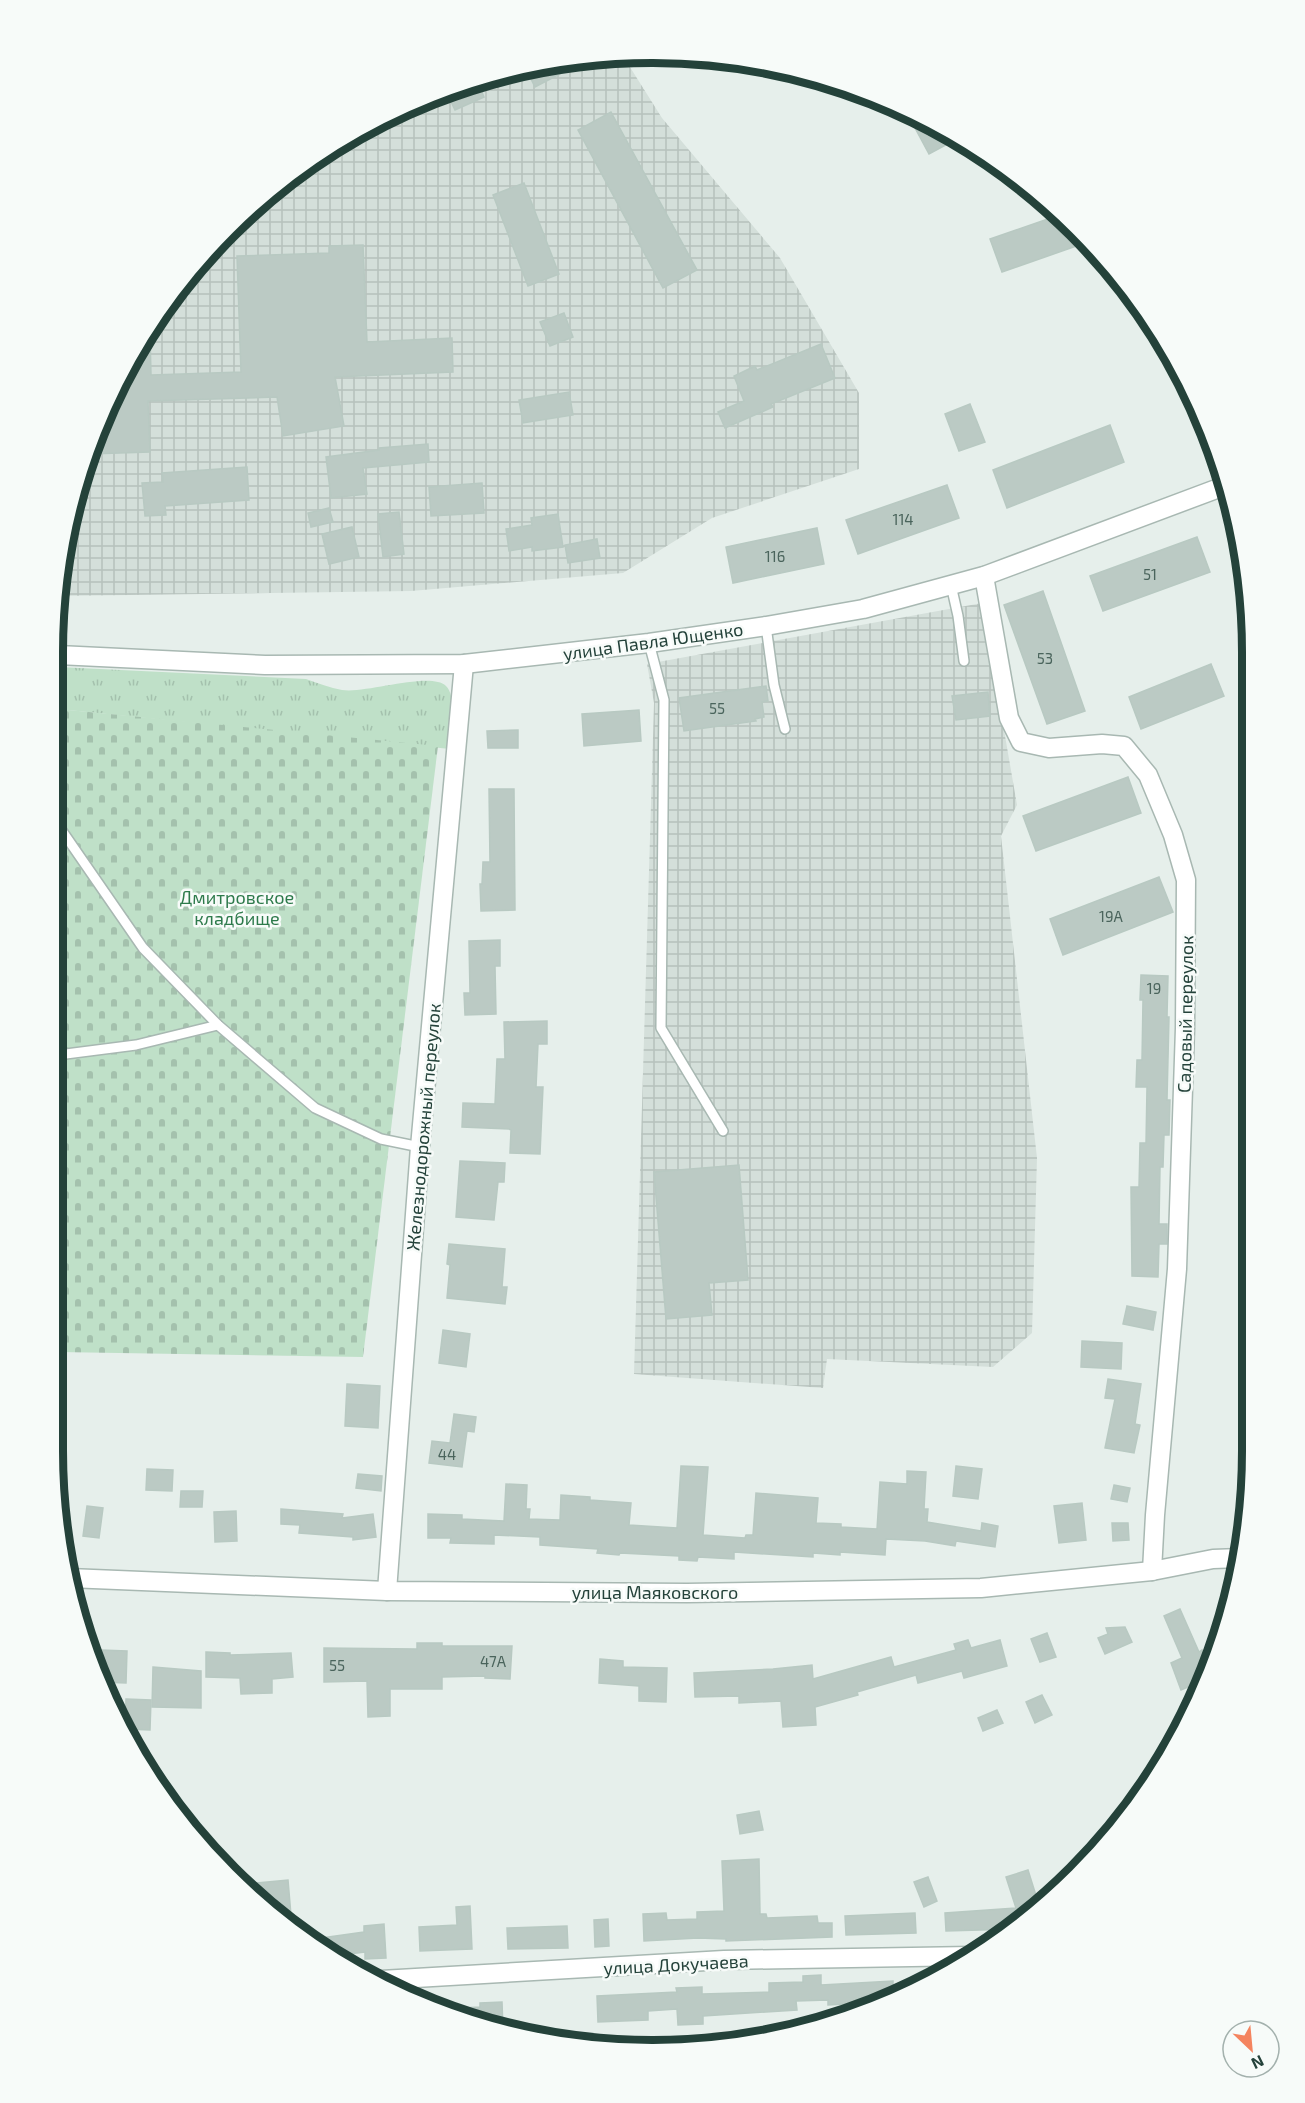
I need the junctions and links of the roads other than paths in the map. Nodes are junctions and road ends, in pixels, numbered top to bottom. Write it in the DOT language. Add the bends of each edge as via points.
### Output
graph roads {
  1 [pos="1218,488"];
  2 [pos="984,576"];
  3 [pos="951,585"];
  4 [pos="766,626"];
  5 [pos="649,643"];
  6 [pos="63,655"];
  7 [pos="964,661"];
  8 [pos="464,664"];
  9 [pos="785,729"];
  10 [pos="63,832"];
  11 [pos="218,1025"];
  12 [pos="63,1054"];
  13 [pos="723,1131"];
  14 [pos="420,1147"];
  15 [pos="1232,1558"];
  16 [pos="1152,1571"];
  17 [pos="77,1578"];
  18 [pos="387,1591"];
  19 [pos="955,1956"];
  20 [pos="393,1979"];
  1 -- 2 [label="street, улица Павла Ющенко"];
  2 -- 3 [label="street, улица Павла Ющенко"];
  2 -- 16 [label="street, Садовый переулок" via="1009,718 1021,742 1049,748 1124,746 1148,775 1186,879 1177,1269"];
  3 -- 4 [label="street, улица Павла Ющенко" via="863,609"];
  3 -- 7 [label="lane"];
  4 -- 5 [label="street, улица Павла Ющенко"];
  4 -- 9 [label="lane"];
  5 -- 8 [label="street, улица Павла Ющенко"];
  5 -- 13 [label="lane" via="664,700 661,1028"];
  6 -- 8 [label="street, улица Павла Ющенко" via="265,665"];
  8 -- 14 [label="street, Железнодорожный переулок"];
  10 -- 11 [label="lane" via="143,948"];
  11 -- 12 [label="lane" via="136,1045"];
  11 -- 14 [label="lane" via="315,1108 381,1139"];
  14 -- 18 [label="street, Железнодорожный переулок"];
  15 -- 16 [label="street, улица Маяковского"];
  16 -- 18 [label="street, улица Маяковского" via="981,1588 687,1593"];
  17 -- 18 [label="street, улица Маяковского"];
  19 -- 20 [label="street, улица Докучаева" via="724,1960"];
}
